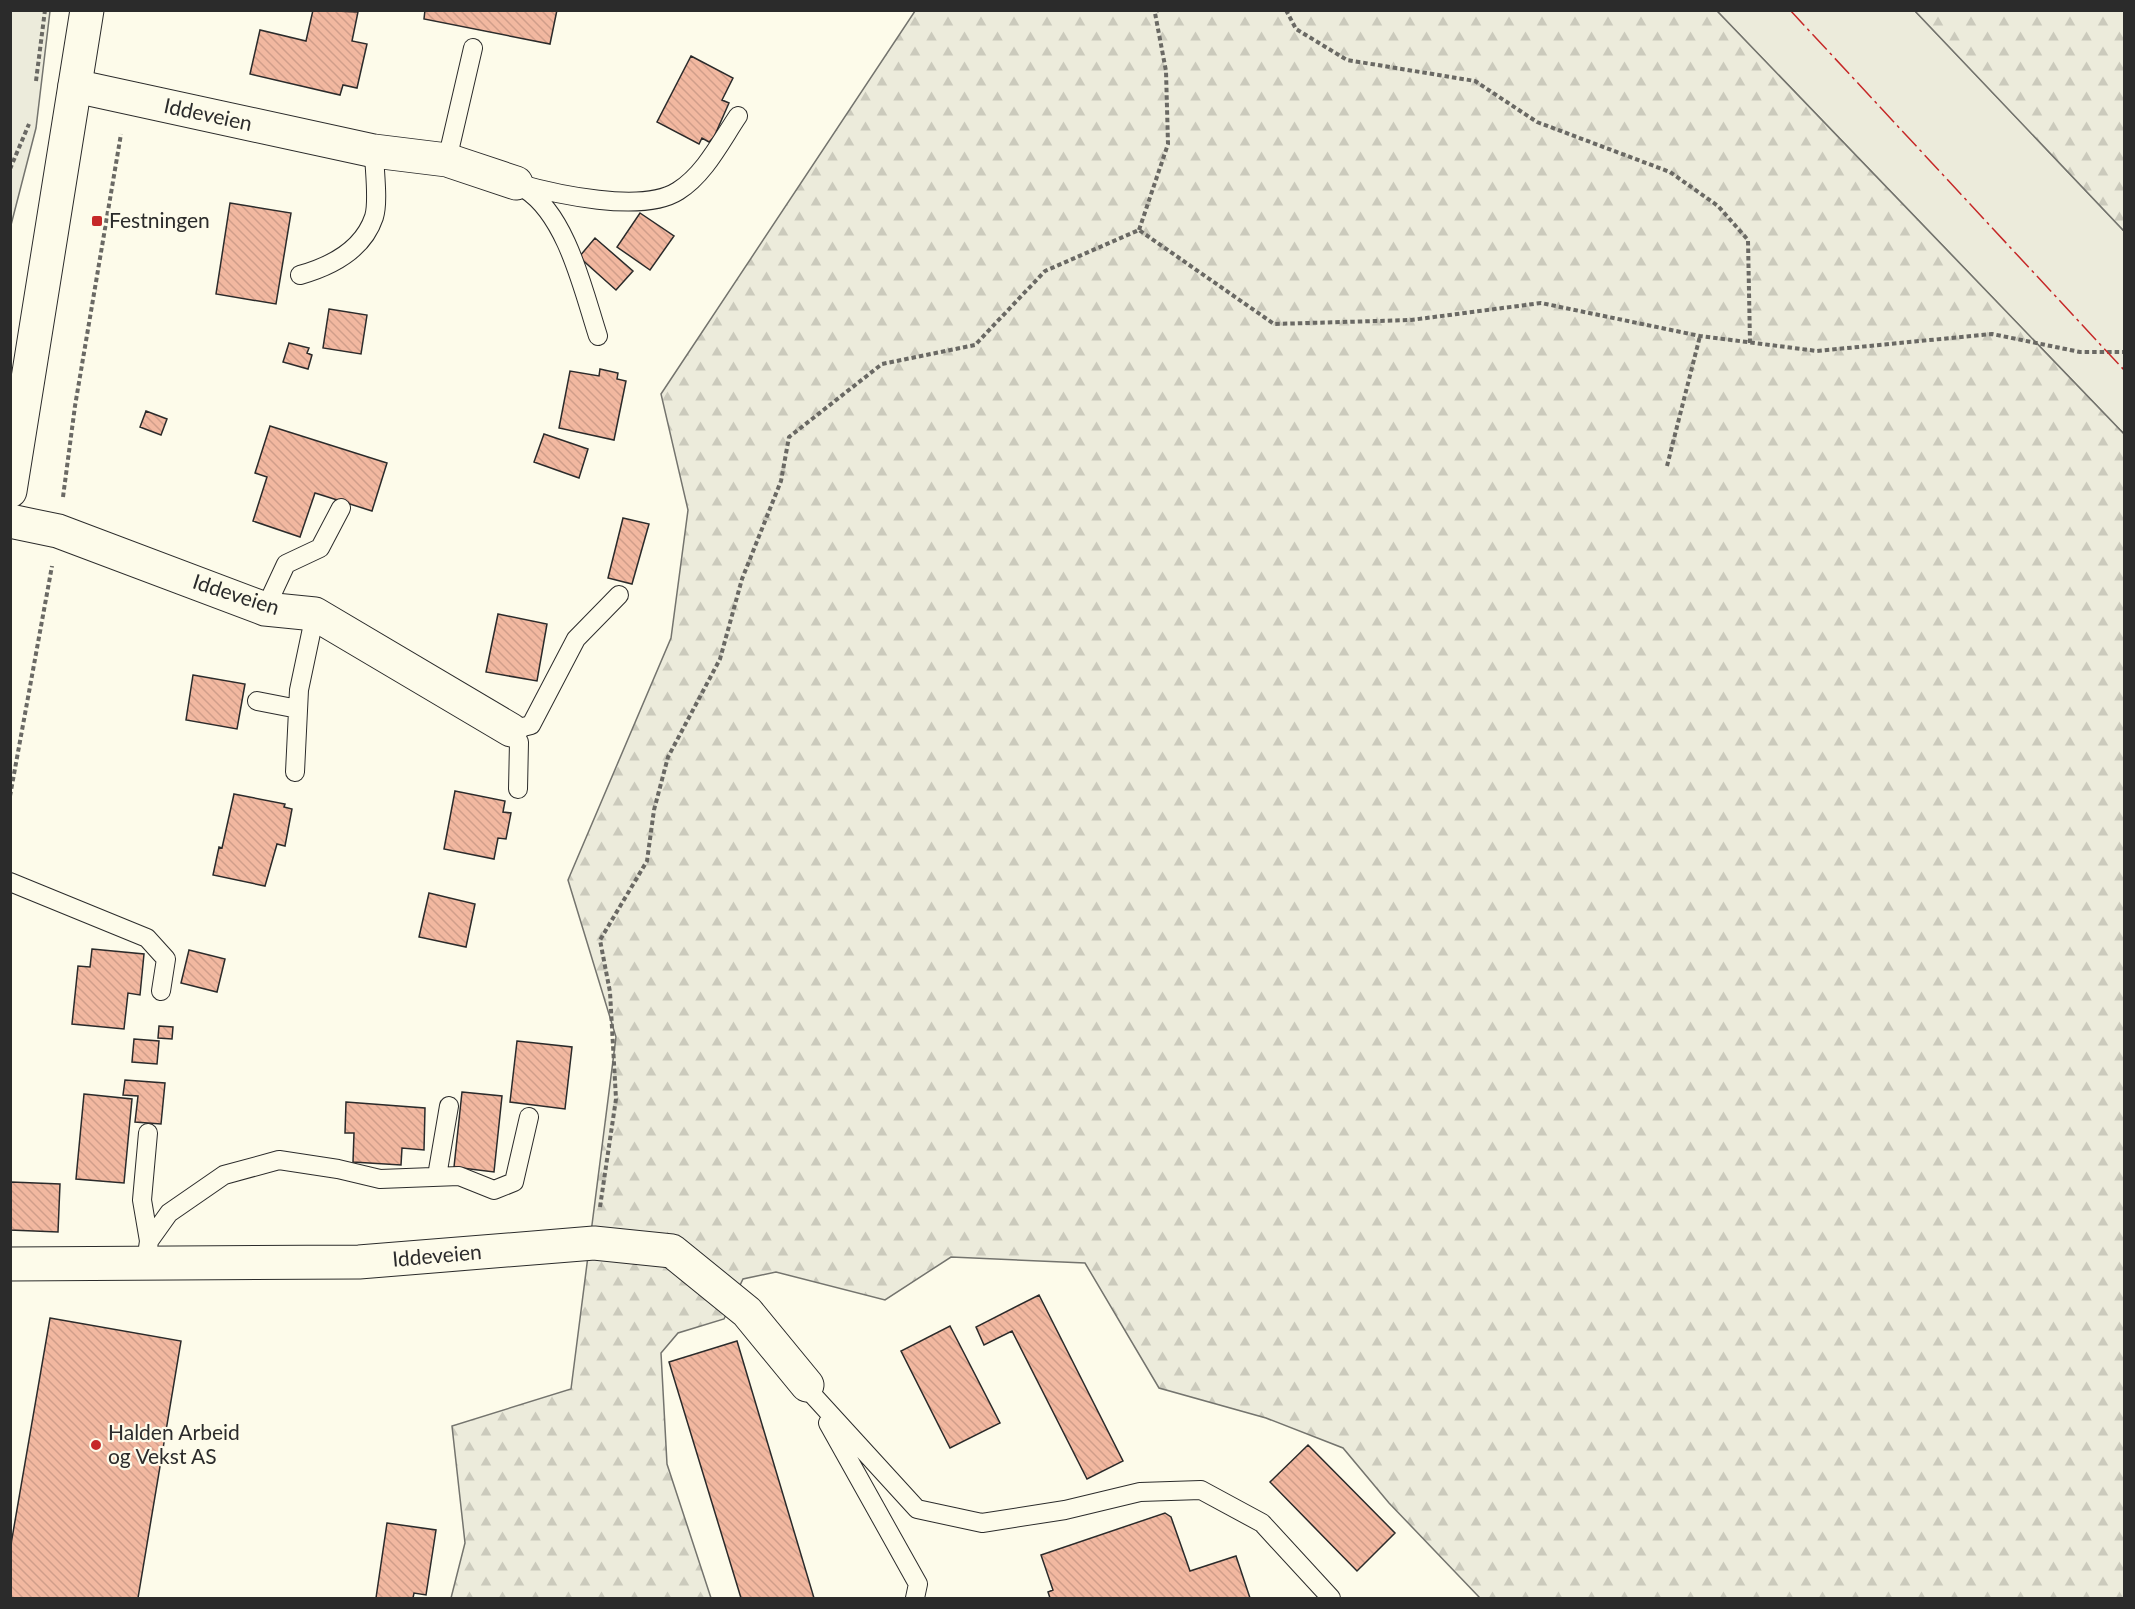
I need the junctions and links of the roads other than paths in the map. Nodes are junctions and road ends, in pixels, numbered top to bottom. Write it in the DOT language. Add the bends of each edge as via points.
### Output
graph roads {
  1 [pos="87,10"];
  2 [pos="473,48"];
  3 [pos="75,86"];
  4 [pos="738,116"];
  5 [pos="374,151"];
  6 [pos="447,160"];
  7 [pos="516,183"];
  8 [pos="300,275"];
  9 [pos="598,336"];
  10 [pos="10,491"];
  11 [pos="341,508"];
  12 [pos="10,521"];
  13 [pos="619,596"];
  14 [pos="265,609"];
  15 [pos="315,615"];
  16 [pos="256,701"];
  17 [pos="298,709"];
  18 [pos="511,730"];
  19 [pos="295,772"];
  20 [pos="518,789"];
  21 [pos="10,882"];
  22 [pos="161,991"];
  23 [pos="449,1106"];
  24 [pos="529,1117"];
  25 [pos="148,1133"];
  26 [pos="437,1176"];
  27 [pos="147,1251"];
  28 [pos="10,1263"];
  29 [pos="809,1389"];
  30 [pos="915,1599"];
  31 [pos="1331,1599"];
  1 -- 3 [label="street"];
  2 -- 6 [label="lane"];
  3 -- 5 [label="street, Iddeveien"];
  3 -- 10 [label="street"];
  4 -- 7 [label="lane" via="700,172 677,192 649,199 604,201"];
  5 -- 6 [label="street, Iddeveien"];
  5 -- 8 [label="lane" via="375,215 361,243 326,267"];
  6 -- 7 [label="street, Iddeveien"];
  7 -- 9 [label="lane" via="538,197 569,248"];
  11 -- 14 [label="lane" via="320,548 286,564"];
  12 -- 14 [label="street, Iddeveien" via="58,531"];
  13 -- 18 [label="lane" via="576,639 531,724"];
  14 -- 15 [label="street, Iddeveien"];
  15 -- 17 [label="lane" via="298,690"];
  15 -- 18 [label="street, Iddeveien"];
  16 -- 17 [label="lane"];
  17 -- 19 [label="lane"];
  18 -- 20 [label="lane" via="519,742"];
  21 -- 22 [label="lane" via="147,938 166,959"];
  23 -- 26 [label="lane"];
  24 -- 26 [label="lane" via="514,1182 494,1190 459,1176"];
  25 -- 27 [label="lane" via="142,1200"];
  26 -- 27 [label="lane" via="380,1179 279,1160 224,1175 169,1213"];
  27 -- 28 [label="street, Iddeveien" via="26,1266"];
  27 -- 29 [label="street, Iddeveien" via="359,1262 594,1243 672,1251 747,1312"];
  29 -- 30 [label="lane" via="918,1584"];
  29 -- 31 [label="lane" via="917,1509 982,1523 1065,1510 1140,1492 1201,1490 1262,1523"];
}
